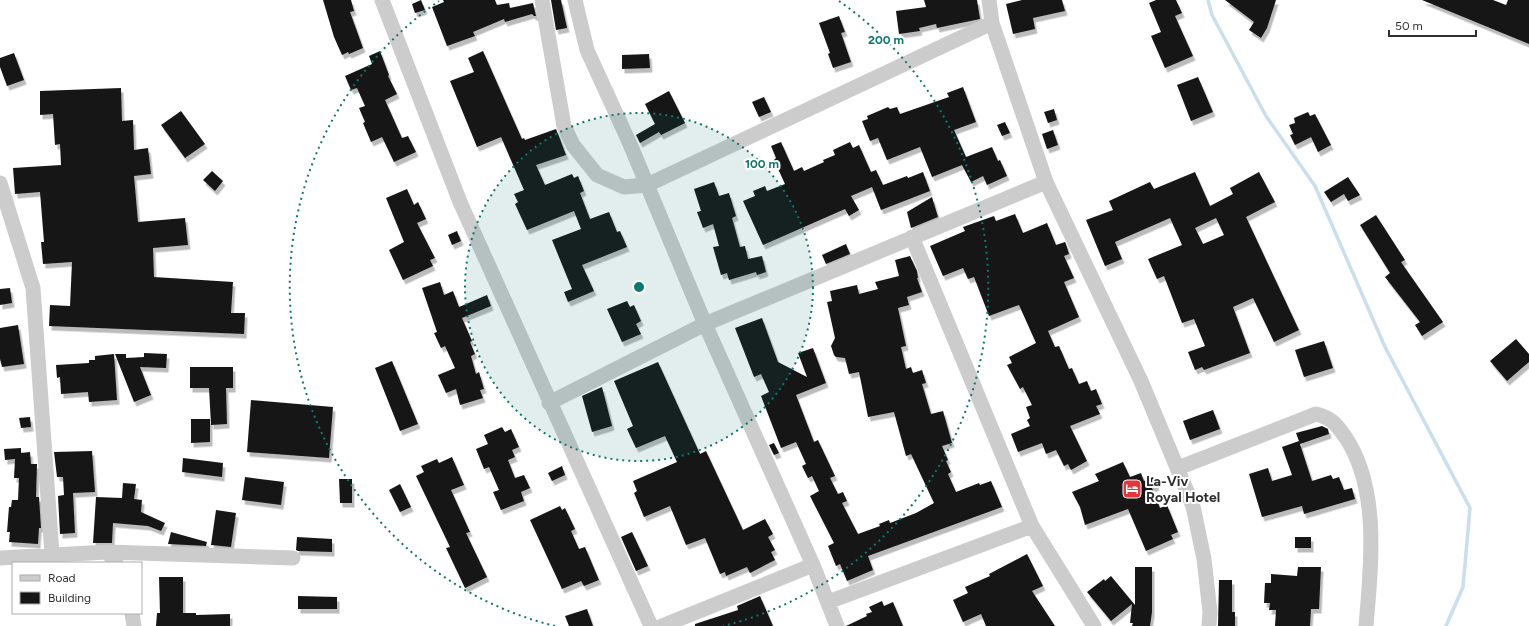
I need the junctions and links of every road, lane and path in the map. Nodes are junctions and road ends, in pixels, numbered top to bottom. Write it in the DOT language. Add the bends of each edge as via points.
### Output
graph roads {
  1 [pos="382,0"];
  2 [pos="542,0"];
  3 [pos="575,0"];
  4 [pos="989,0"];
  5 [pos="992,23"];
  6 [pos="1046,182"];
  7 [pos="0,183"];
  8 [pos="647,185"];
  9 [pos="912,237"];
  10 [pos="705,324"];
  11 [pos="549,403"];
  12 [pos="1178,468"];
  13 [pos="1032,526"];
  14 [pos="52,554"];
  15 [pos="112,557"];
  16 [pos="0,558"];
  17 [pos="293,558"];
  18 [pos="813,565"];
  19 [pos="828,602"];
  20 [pos="132,614"];
  21 [pos="134,626"];
  22 [pos="651,626"];
  23 [pos="662,626"];
  24 [pos="837,626"];
  25 [pos="1094,626"];
  26 [pos="1209,626"];
  27 [pos="1366,626"];
  1 -- 11 [label="street" via="460,202"];
  2 -- 8 [label="street" via="564,126 573,145 596,175 624,187"];
  3 -- 8 [label="street" via="587,50"];
  4 -- 5 [label="street"];
  5 -- 6 [label="street"];
  5 -- 8 [label="street"];
  6 -- 9 [label="street"];
  6 -- 12 [label="street" via="1141,381"];
  7 -- 14 [label="street" via="33,288"];
  8 -- 10 [label="street"];
  9 -- 10 [label="street"];
  9 -- 13 [label="street"];
  10 -- 11 [label="street"];
  10 -- 18 [label="street"];
  11 -- 22 [label="street"];
  12 -- 26 [label="street" via="1193,506 1204,559 1210,612"];
  12 -- 27 [label="street" via="1316,414 1327,416 1336,422 1352,448 1365,482 1371,521"];
  13 -- 19 [label="street"];
  13 -- 25 [label="street"];
  14 -- 15 [label="street"];
  14 -- 16 [label="street"];
  15 -- 17 [label="street"];
  18 -- 19 [label="street"];
  18 -- 23 [label="street"];
  19 -- 24 [label="street"];
  20 -- 21 [label="street"];
}
